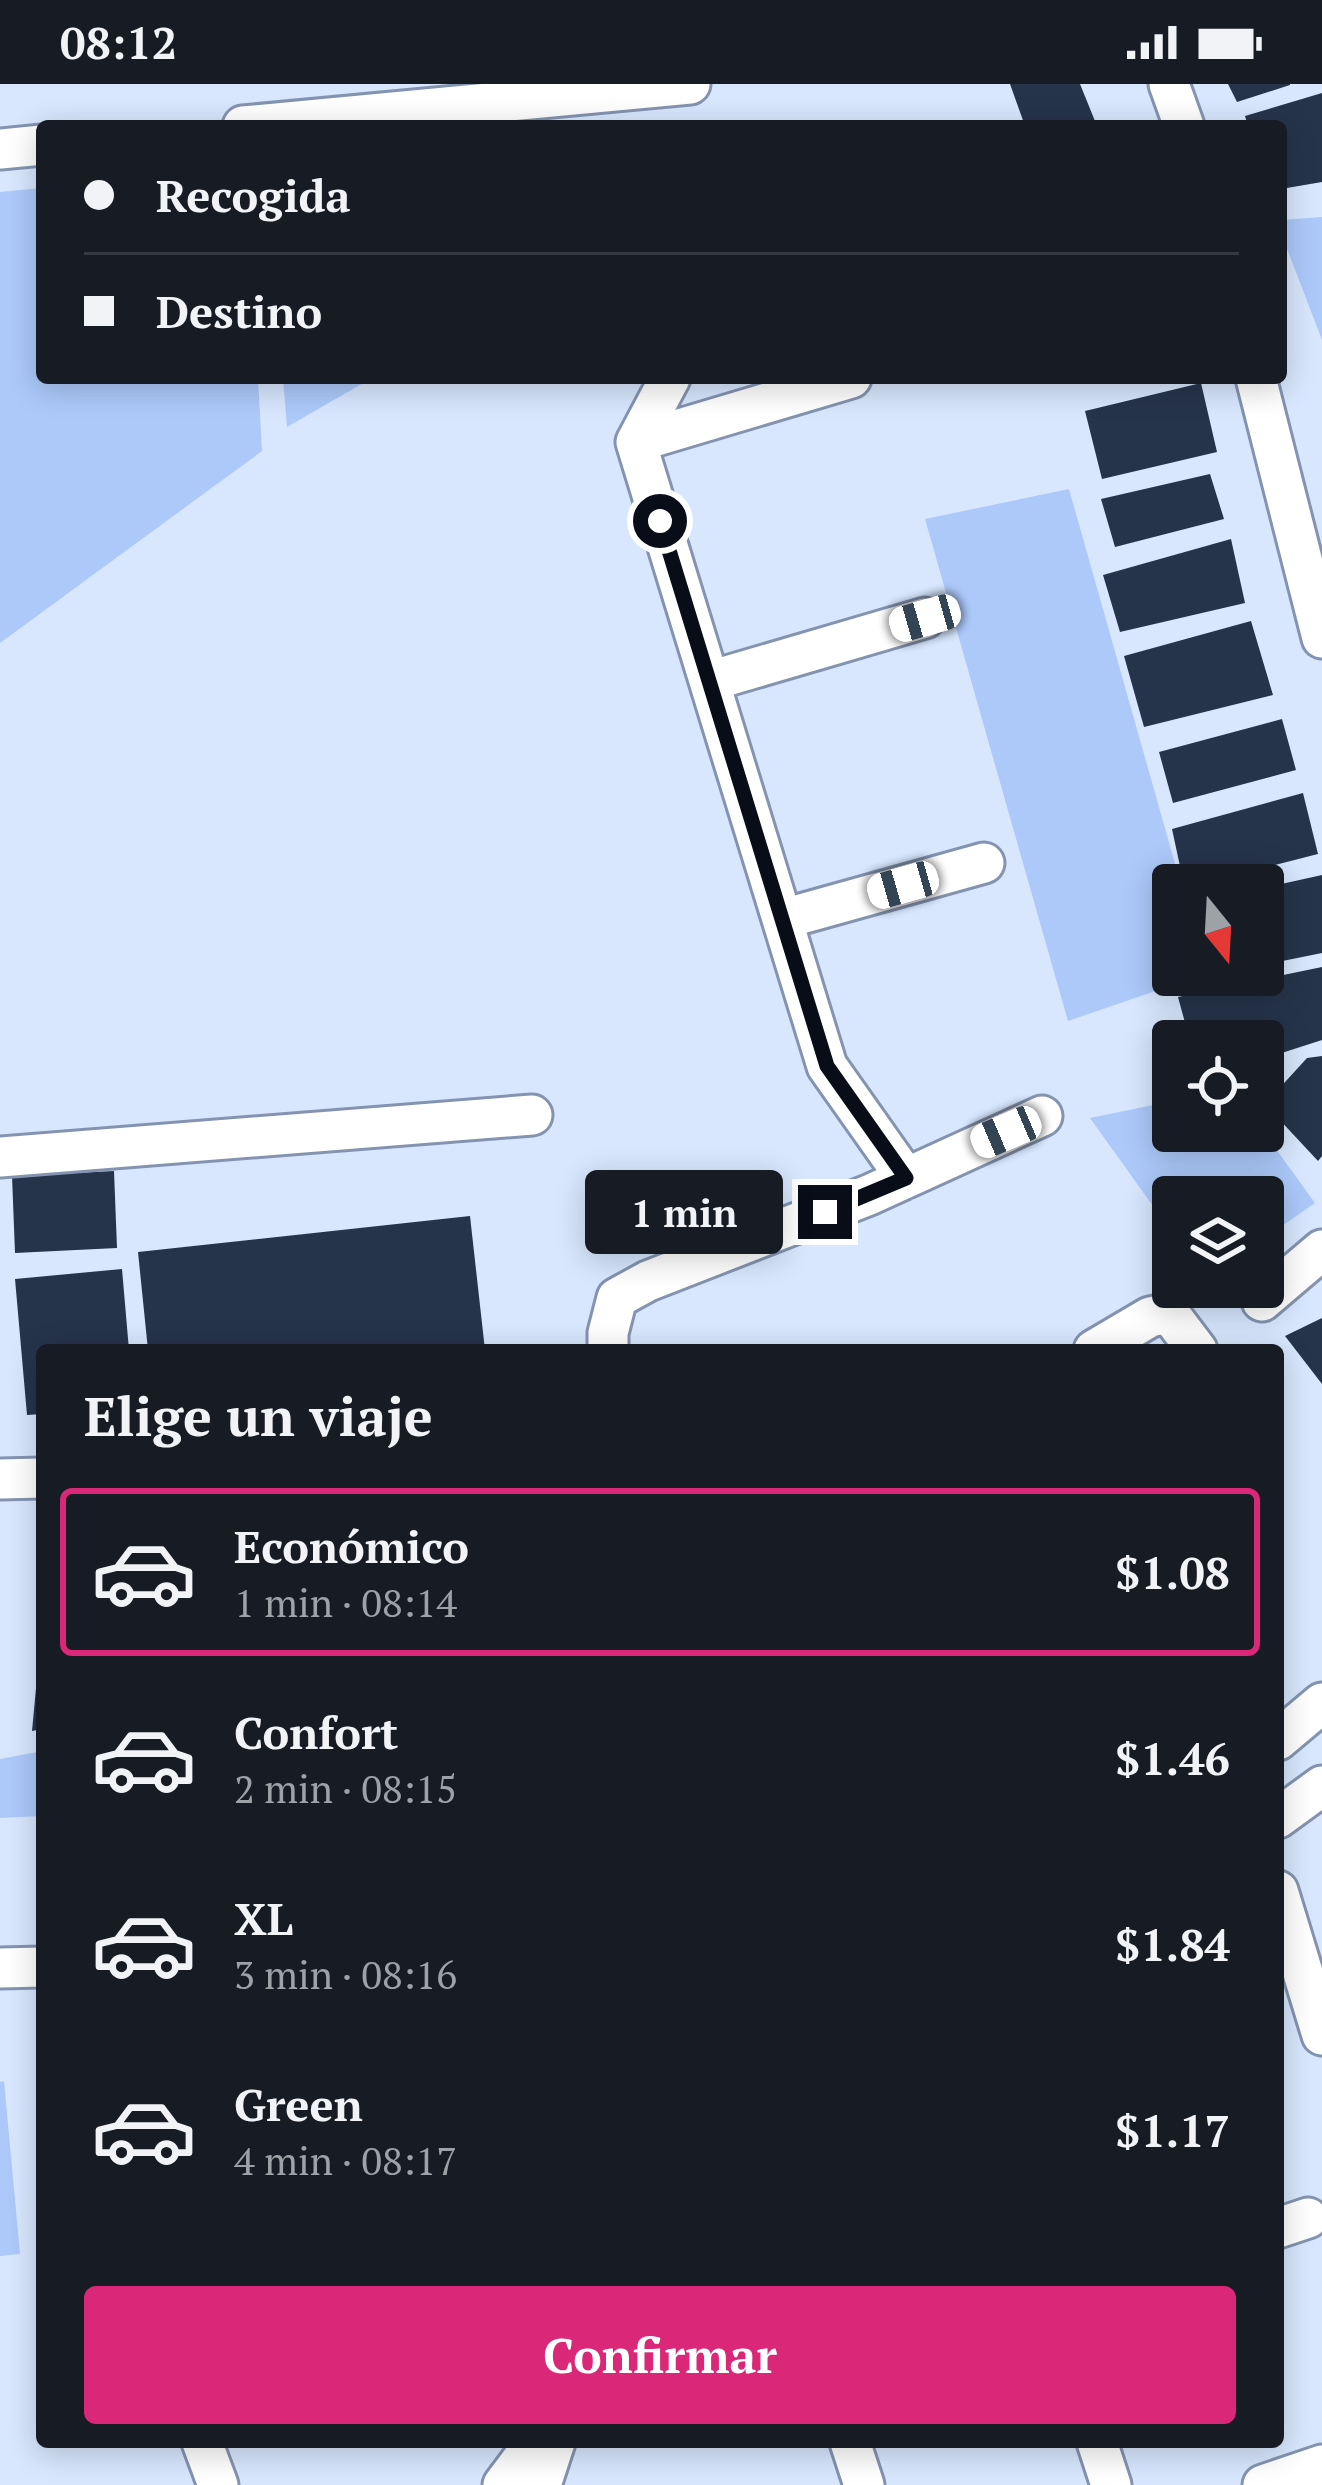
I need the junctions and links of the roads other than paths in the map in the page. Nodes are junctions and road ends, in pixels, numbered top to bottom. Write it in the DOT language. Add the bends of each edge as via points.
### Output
graph roads {
  1 [pos="690,84"];
  2 [pos="1169,84"];
  3 [pos="307,120"];
  4 [pos="1182,120"];
  5 [pos="36,146"];
  6 [pos="0,149"];
  7 [pos="667,384"];
  8 [pos="811,384"];
  9 [pos="1258,384"];
  10 [pos="771,390"];
  11 [pos="636,442"];
  12 [pos="925,618"];
  13 [pos="1322,638"];
  14 [pos="710,681"];
  15 [pos="983,862"];
  16 [pos="783,920"];
  17 [pos="532,1115"];
  18 [pos="1042,1116"];
  19 [pos="0,1157"];
  20 [pos="906,1178"];
  21 [pos="1322,1250"];
  22 [pos="1284,1282"];
  23 [pos="608,1344"];
  24 [pos="1104,1344"];
  25 [pos="1192,1344"];
  26 [pos="36,1478"];
  27 [pos="0,1479"];
  28 [pos="1322,1703"];
  29 [pos="1284,1735"];
  30 [pos="1322,1786"];
  31 [pos="1284,1814"];
  32 [pos="1284,1911"];
  33 [pos="36,1967"];
  34 [pos="0,1968"];
  35 [pos="1322,2035"];
  36 [pos="204,2448"];
  37 [pos="531,2448"];
  38 [pos="554,2448"];
  39 [pos="852,2448"];
  40 [pos="1098,2448"];
  41 [pos="1322,2465"];
  42 [pos="218,2485"];
  43 [pos="503,2485"];
  44 [pos="541,2485"];
  45 [pos="864,2485"];
  46 [pos="1111,2485"];
  47 [pos="1263,2485"];
  1 -- 3 [label="street"];
  2 -- 4 [label="street"];
  5 -- 6 [label="street"];
  7 -- 11 [label="street"];
  8 -- 10 [label="street"];
  9 -- 13 [label="street"];
  10 -- 11 [label="street"];
  11 -- 14 [label="street"];
  12 -- 14 [label="street"];
  14 -- 16 [label="street"];
  15 -- 16 [label="street"];
  16 -- 20 [label="street" via="827,1066"];
  17 -- 19 [label="street"];
  18 -- 20 [label="street"];
  20 -- 23 [label="street" via="617,1298"];
  21 -- 22 [label="street"];
  24 -- 25 [label="street" via="1168,1313"];
  26 -- 27 [label="street"];
  28 -- 29 [label="street"];
  30 -- 31 [label="street"];
  32 -- 35 [label="street"];
  33 -- 34 [label="street"];
  36 -- 42 [label="street"];
  37 -- 43 [label="street"];
  38 -- 44 [label="street"];
  39 -- 45 [label="street"];
  40 -- 46 [label="street"];
  41 -- 47 [label="street"];
}
